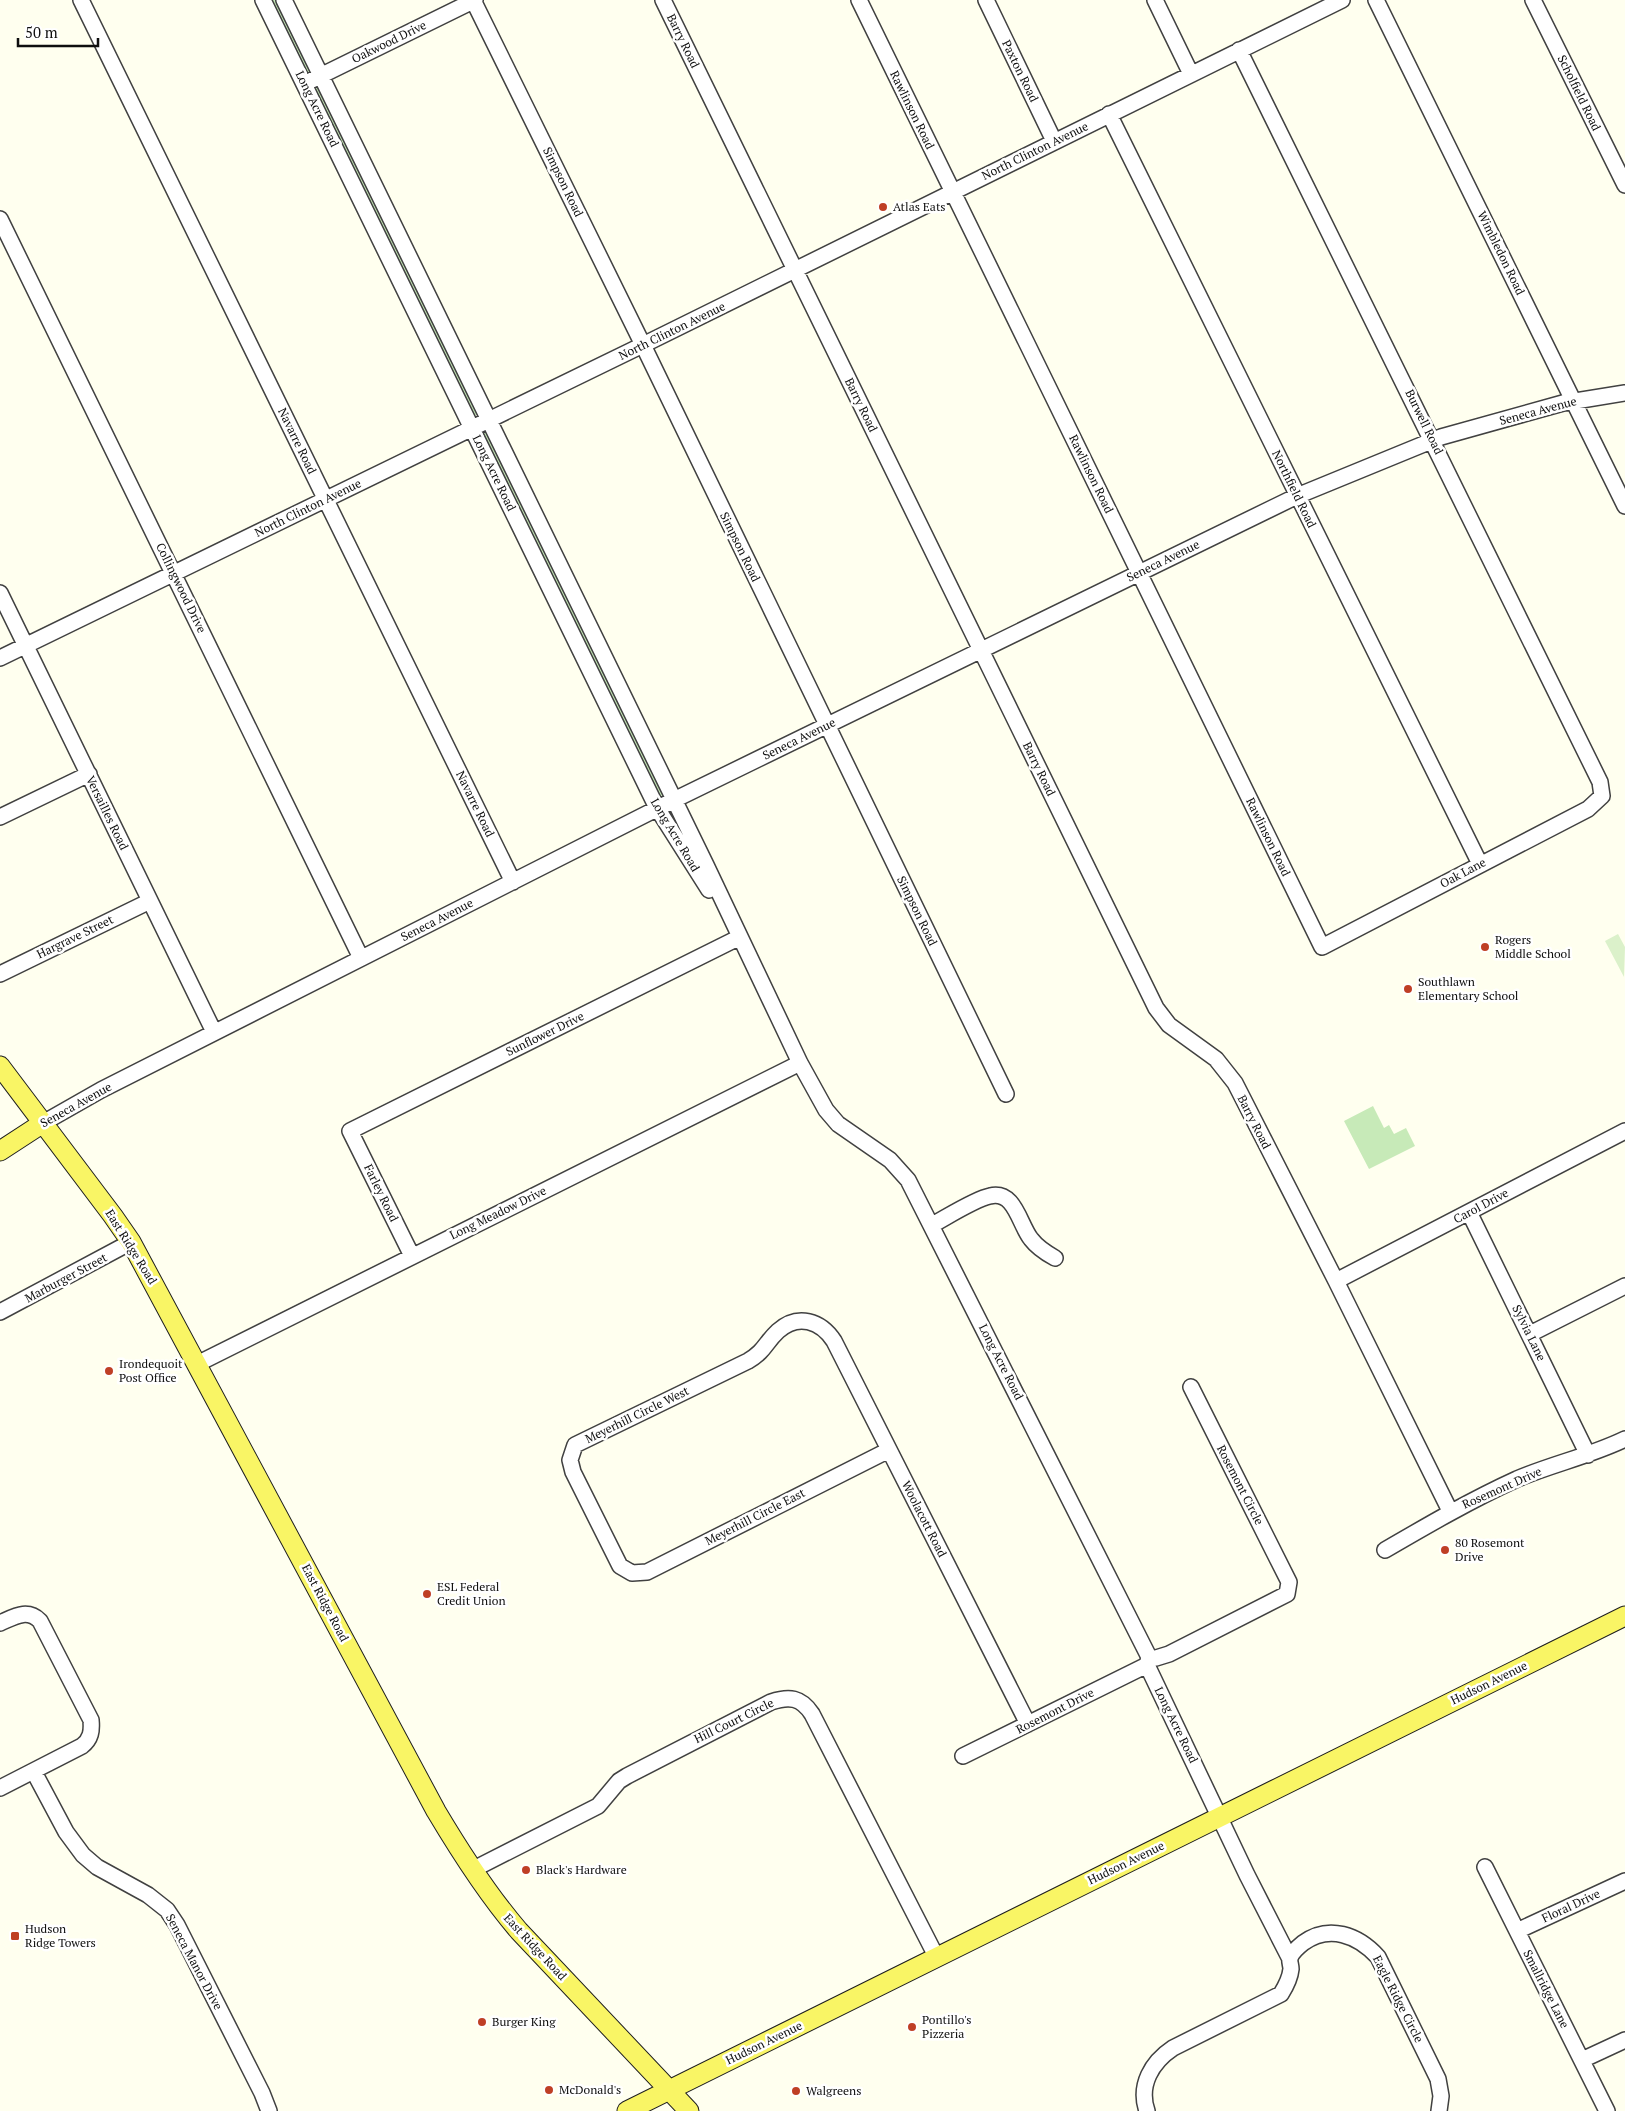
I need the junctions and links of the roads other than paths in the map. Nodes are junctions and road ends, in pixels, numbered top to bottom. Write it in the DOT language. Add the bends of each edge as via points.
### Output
graph roads {
  1 [pos="81,0"];
  2 [pos="263,0"];
  3 [pos="284,0"];
  4 [pos="474,0"];
  5 [pos="663,0"];
  6 [pos="859,0"];
  7 [pos="986,0"];
  8 [pos="1155,0"];
  9 [pos="1342,0"];
  10 [pos="1376,0"];
  11 [pos="1533,0"];
  12 [pos="1239,50"];
  13 [pos="1191,74"];
  14 [pos="321,76"];
  15 [pos="304,84"];
  16 [pos="1109,114"];
  17 [pos="1054,141"];
  18 [pos="1625,185"];
  19 [pos="952,191"];
  20 [pos="0,219"];
  21 [pos="794,270"];
  22 [pos="643,345"];
  23 [pos="1625,393"];
  24 [pos="1574,401"];
  25 [pos="488,419"];
  26 [pos="472,427"];
  27 [pos="1433,440"];
  28 [pos="1297,496"];
  29 [pos="325,500"];
  30 [pos="1625,506"];
  31 [pos="173,573"];
  32 [pos="1140,573"];
  33 [pos="0,593"];
  34 [pos="26,645"];
  35 [pos="982,649"];
  36 [pos="0,658"];
  37 [pos="826,726"];
  38 [pos="89,774"];
  39 [pos="1602,796"];
  40 [pos="665,804"];
  41 [pos="0,817"];
  42 [pos="1480,864"];
  43 [pos="512,882"];
  44 [pos="150,901"];
  45 [pos="740,937"];
  46 [pos="1322,947"];
  47 [pos="361,958"];
  48 [pos="0,974"];
  49 [pos="214,1032"];
  50 [pos="800,1063"];
  51 [pos="0,1066"];
  52 [pos="1006,1094"];
  53 [pos="42,1123"];
  54 [pos="350,1131"];
  55 [pos="1625,1131"];
  56 [pos="0,1151"];
  57 [pos="1469,1212"];
  58 [pos="932,1225"];
  59 [pos="131,1242"];
  60 [pos="412,1256"];
  61 [pos="1055,1258"];
  62 [pos="1336,1282"];
  63 [pos="1625,1286"];
  64 [pos="0,1312"];
  65 [pos="811,1322"];
  66 [pos="1530,1334"];
  67 [pos="197,1364"];
  68 [pos="1191,1387"];
  69 [pos="1625,1439"];
  70 [pos="889,1450"];
  71 [pos="1588,1455"];
  72 [pos="1450,1511"];
  73 [pos="1385,1550"];
  74 [pos="620,1566"];
  75 [pos="1290,1582"];
  76 [pos="1625,1616"];
  77 [pos="0,1623"];
  78 [pos="1148,1661"];
  79 [pos="1028,1724"];
  80 [pos="964,1756"];
  81 [pos="34,1772"];
  82 [pos="0,1788"];
  83 [pos="1220,1817"];
  84 [pos="1485,1867"];
  85 [pos="472,1870"];
  86 [pos="1625,1880"];
  87 [pos="1517,1931"];
  88 [pos="937,1958"];
  89 [pos="1290,1959"];
  90 [pos="1625,2040"];
  91 [pos="1582,2060"];
  92 [pos="669,2090"];
  93 [pos="269,2111"];
  94 [pos="628,2111"];
  95 [pos="689,2111"];
  96 [pos="1147,2111"];
  97 [pos="1439,2111"];
  98 [pos="1607,2111"];
  1 -- 29 [label="street, Navarre Road"];
  2 -- 15 [label="street, Long Acre Road"];
  3 -- 14 [label="street, Long Acre Road"];
  4 -- 14 [label="street, Oakwood Drive"];
  4 -- 22 [label="street, Simpson Road"];
  5 -- 21 [label="street, Barry Road"];
  6 -- 19 [label="street, Rawlinson Road"];
  7 -- 17 [label="street, Paxton Road"];
  8 -- 13 [label="street"];
  9 -- 12 [label="street, North Clinton Avenue"];
  10 -- 24 [label="street, Wimbledon Road"];
  11 -- 18 [label="street, Scholfield Road"];
  12 -- 13 [label="street, North Clinton Avenue"];
  12 -- 27 [label="street, Burwell Road"];
  13 -- 16 [label="street, North Clinton Avenue"];
  14 -- 15 [label="street, Oakwood Drive"];
  14 -- 25 [label="street, Long Acre Road"];
  15 -- 26 [label="street, Long Acre Road"];
  16 -- 17 [label="street, North Clinton Avenue"];
  16 -- 28 [label="street, Northfield Road"];
  17 -- 19 [label="street, North Clinton Avenue"];
  19 -- 21 [label="street, North Clinton Avenue"];
  19 -- 32 [label="street, Rawlinson Road"];
  20 -- 31 [label="street, Collingwood Drive"];
  21 -- 22 [label="street, North Clinton Avenue"];
  21 -- 35 [label="street, Barry Road"];
  22 -- 25 [label="street, North Clinton Avenue"];
  22 -- 37 [label="street, Simpson Road"];
  23 -- 24 [label="street, Seneca Avenue"];
  24 -- 27 [label="street, Seneca Avenue"];
  24 -- 30 [label="street, Wimbledon Road"];
  25 -- 26 [label="street, North Clinton Avenue"];
  25 -- 40 [label="street, Long Acre Road"];
  26 -- 29 [label="street, North Clinton Avenue"];
  26 -- 40 [label="street, Long Acre Road"];
  27 -- 28 [label="street, Seneca Avenue"];
  27 -- 39 [label="street, Burwell Road" via="1600,782"];
  28 -- 32 [label="street, Seneca Avenue"];
  28 -- 42 [label="street, Northfield Road"];
  29 -- 31 [label="street, North Clinton Avenue"];
  29 -- 43 [label="street, Navarre Road"];
  31 -- 34 [label="street, North Clinton Avenue"];
  31 -- 47 [label="street, Collingwood Drive"];
  32 -- 35 [label="street, Seneca Avenue"];
  32 -- 46 [label="street, Rawlinson Road"];
  33 -- 34 [label="street, Versailles Road"];
  34 -- 36 [label="street, North Clinton Avenue"];
  34 -- 38 [label="street, Versailles Road"];
  35 -- 37 [label="street, Seneca Avenue"];
  35 -- 62 [label="street, Barry Road" via="1156,1008 1168,1025 1205,1050 1229,1074"];
  37 -- 40 [label="street, Seneca Avenue"];
  37 -- 52 [label="street, Simpson Road"];
  38 -- 41 [label="street"];
  38 -- 44 [label="street, Versailles Road"];
  39 -- 42 [label="street, Oak Lane" via="1588,809"];
  40 -- 43 [label="street, Seneca Avenue"];
  40 -- 45 [label="street, Long Acre Road"];
  42 -- 46 [label="street, Oak Lane"];
  43 -- 47 [label="street, Seneca Avenue"];
  44 -- 48 [label="street, Hargrave Street"];
  44 -- 49 [label="street, Versailles Road"];
  45 -- 50 [label="street, Long Acre Road"];
  45 -- 54 [label="street, Sunflower Drive"];
  47 -- 49 [label="street, Seneca Avenue"];
  49 -- 53 [label="street, Seneca Avenue"];
  50 -- 58 [label="street, Long Acre Road" via="826,1110 838,1124 900,1169"];
  50 -- 60 [label="street, Long Meadow Drive"];
  51 -- 53 [label="main road, East Ridge Road"];
  53 -- 56 [label="main road, Seneca Avenue"];
  53 -- 59 [label="main road, East Ridge Road"];
  54 -- 60 [label="street, Farley Road"];
  55 -- 57 [label="street, Carol Drive"];
  57 -- 62 [label="street, Carol Drive"];
  57 -- 66 [label="street, Sylvia Lane"];
  58 -- 61 [label="street" via="988,1196 999,1194 1008,1199 1030,1239"];
  58 -- 78 [label="street, Long Acre Road"];
  59 -- 64 [label="street, Marburger Street"];
  59 -- 67 [label="main road, East Ridge Road"];
  60 -- 67 [label="street, Long Meadow Drive"];
  62 -- 72 [label="street, Barry Road"];
  63 -- 66 [label="street"];
  65 -- 70 [label="street, Woolacott Road" via="824,1328 834,1341"];
  65 -- 74 [label="street, Meyerhill Circle West" via="786,1326 760,1354 748,1361 575,1445 570,1460 573,1472"];
  66 -- 71 [label="street, Sylvia Lane"];
  67 -- 85 [label="main road, East Ridge Road" via="436,1811"];
  68 -- 75 [label="street, Rosemont Circle"];
  69 -- 71 [label="street, Rosemont Drive"];
  70 -- 74 [label="street, Meyerhill Circle East" via="647,1572 632,1573"];
  70 -- 79 [label="street, Woolacott Road"];
  71 -- 72 [label="street, Rosemont Drive" via="1518,1479"];
  72 -- 73 [label="street, Rosemont Drive"];
  75 -- 78 [label="street, Rosemont Drive" via="1287,1594 1169,1654"];
  76 -- 83 [label="main road, Hudson Avenue"];
  77 -- 81 [label="street" via="25,1613 40,1620 91,1720 91,1734 86,1743"];
  78 -- 79 [label="street, Rosemont Drive"];
  78 -- 83 [label="street, Long Acre Road"];
  79 -- 80 [label="street, Rosemont Drive"];
  81 -- 82 [label="street"];
  81 -- 93 [label="street, Seneca Manor Drive" via="82,1855 167,1910"];
  83 -- 88 [label="main road, Hudson Avenue"];
  83 -- 89 [label="street"];
  84 -- 87 [label="street, Smallridge Lane"];
  85 -- 88 [label="street, Hill Court Circle" via="598,1806 619,1781 668,1753 771,1702 793,1699 806,1706 812,1714"];
  85 -- 92 [label="main road, East Ridge Road" via="519,1931"];
  86 -- 87 [label="street, Floral Drive"];
  87 -- 91 [label="street, Smallridge Lane"];
  88 -- 92 [label="main road, Hudson Avenue"];
  89 -- 96 [label="street" via="1289,1979 1280,1994 1173,2048 1160,2058 1147,2080 1144,2099"];
  89 -- 97 [label="street, Eagle Ridge Circle" via="1307,1940 1331,1933 1352,1937 1371,1949 1378,1957 1438,2079"];
  90 -- 91 [label="street"];
  91 -- 98 [label="street, Smallridge Lane"];
  92 -- 94 [label="main road, Hudson Avenue"];
  92 -- 95 [label="main road, East Ridge Road"];
}
